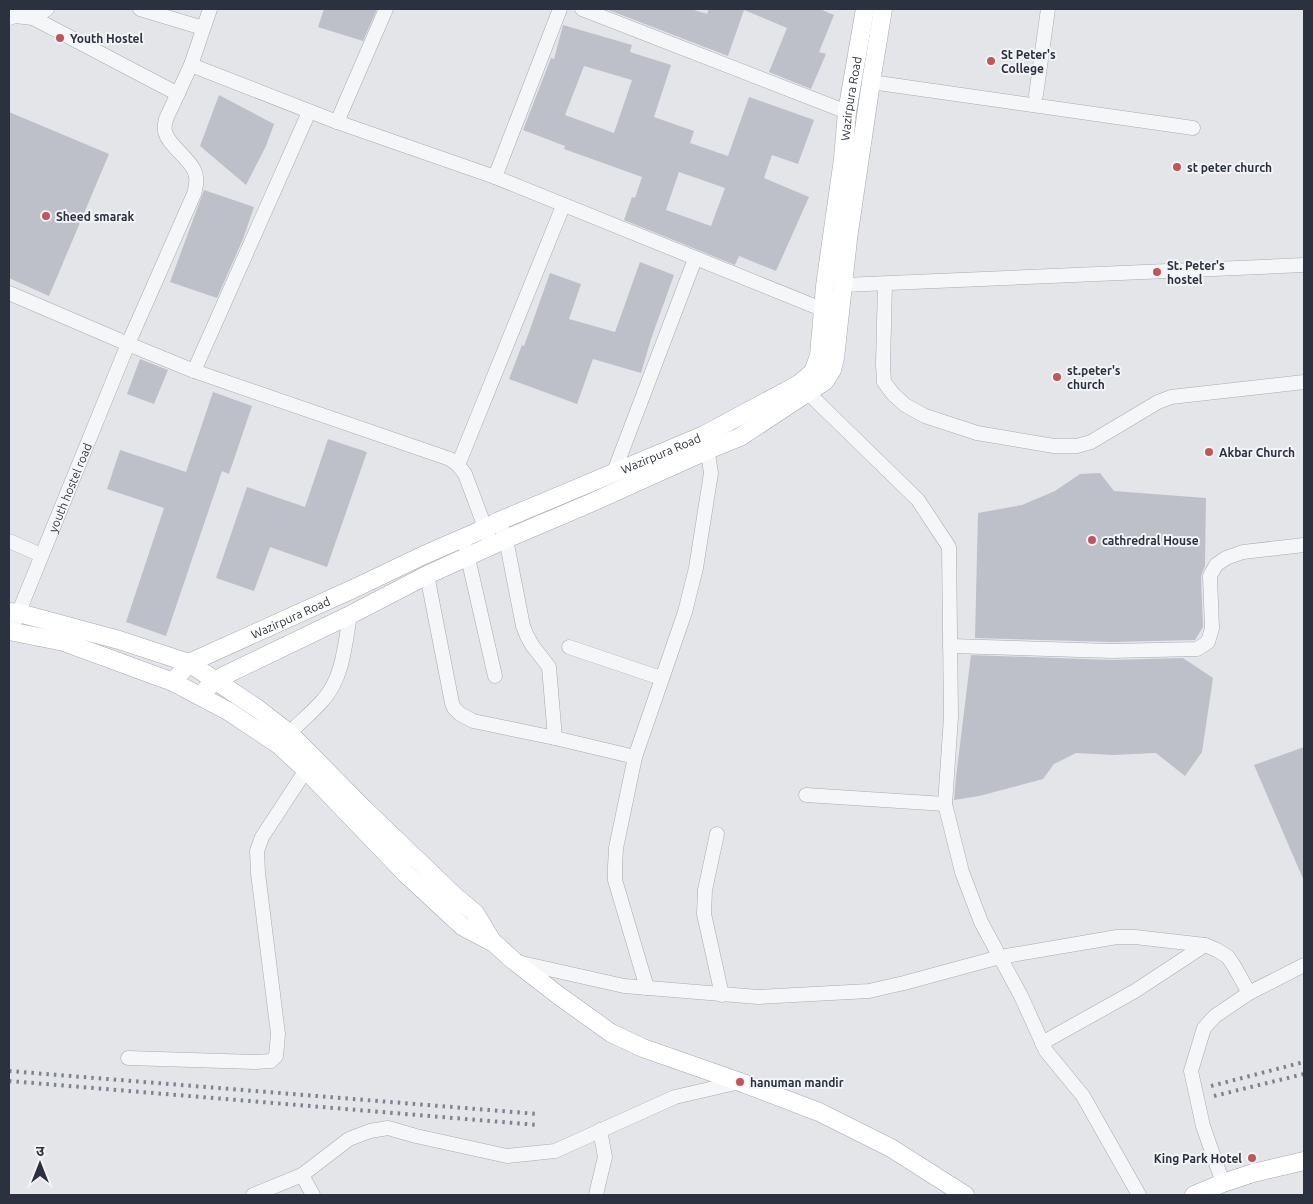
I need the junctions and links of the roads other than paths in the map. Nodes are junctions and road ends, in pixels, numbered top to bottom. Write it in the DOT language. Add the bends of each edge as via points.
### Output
graph roads {
  1 [pos="16,9"];
  2 [pos="47,9"];
  3 [pos="140,9"];
  4 [pos="210,9"];
  5 [pos="386,9"];
  6 [pos="560,9"];
  7 [pos="582,9"];
  8 [pos="866,9"];
  9 [pos="883,9"];
  10 [pos="1048,9"];
  11 [pos="603,12"];
  12 [pos="9,18"];
  13 [pos="33,18"];
  14 [pos="203,28"];
  15 [pos="191,65"];
  16 [pos="871,82"];
  17 [pos="178,94"];
  18 [pos="1036,95"];
  19 [pos="310,112"];
  20 [pos="847,112"];
  21 [pos="337,122"];
  22 [pos="1194,128"];
  23 [pos="495,177"];
  24 [pos="564,206"];
  25 [pos="695,259"];
  26 [pos="1304,266"];
  27 [pos="884,284"];
  28 [pos="843,286"];
  29 [pos="9,293"];
  30 [pos="824,310"];
  31 [pos="128,344"];
  32 [pos="194,371"];
  33 [pos="1304,382"];
  34 [pos="803,389"];
  35 [pos="706,442"];
  36 [pos="458,465"];
  37 [pos="614,472"];
  38 [pos="492,524"];
  39 [pos="464,538"];
  40 [pos="9,541"];
  41 [pos="499,543"];
  42 [pos="1304,545"];
  43 [pos="42,555"];
  44 [pos="468,557"];
  45 [pos="427,575"];
  46 [pos="14,612"];
  47 [pos="350,615"];
  48 [pos="10,631"];
  49 [pos="950,646"];
  50 [pos="569,647"];
  51 [pos="188,663"];
  52 [pos="495,676"];
  53 [pos="662,678"];
  54 [pos="215,680"];
  55 [pos="173,682"];
  56 [pos="200,696"];
  57 [pos="554,738"];
  58 [pos="284,739"];
  59 [pos="635,757"];
  60 [pos="306,770"];
  61 [pos="806,794"];
  62 [pos="945,804"];
  63 [pos="718,834"];
  64 [pos="494,943"];
  65 [pos="1205,944"];
  66 [pos="1000,957"];
  67 [pos="514,961"];
  68 [pos="1304,965"];
  69 [pos="647,988"];
  70 [pos="1249,993"];
  71 [pos="722,995"];
  72 [pos="1042,1043"];
  73 [pos="128,1058"];
  74 [pos="740,1082"];
  75 [pos="600,1130"];
  76 [pos="1304,1161"];
  77 [pos="302,1175"];
  78 [pos="1222,1183"];
  79 [pos="253,1195"];
  80 [pos="313,1195"];
  81 [pos="596,1195"];
  82 [pos="965,1195"];
  83 [pos="1140,1195"];
  84 [pos="1194,1195"];
  1 -- 13 [label="street"];
  2 -- 13 [label="street"];
  3 -- 14 [label="street"];
  4 -- 14 [label="street"];
  5 -- 21 [label="street"];
  6 -- 23 [label="street"];
  7 -- 11 [label="street"];
  8 -- 20 [label="main road, Wazirpura Road"];
  9 -- 16 [label="main road, Wazirpura Road"];
  10 -- 18 [label="street"];
  11 -- 20 [label="street"];
  12 -- 13 [label="street"];
  13 -- 17 [label="street"];
  14 -- 15 [label="street"];
  15 -- 17 [label="street"];
  15 -- 19 [label="street"];
  16 -- 22 [label="street"];
  16 -- 28 [label="main road, Wazirpura Road"];
  17 -- 31 [label="street, youth hostel road" via="164,127 165,133 194,170 194,194"];
  19 -- 21 [label="street"];
  19 -- 32 [label="street"];
  20 -- 30 [label="main road, Wazirpura Road"];
  21 -- 23 [label="street"];
  23 -- 24 [label="street"];
  24 -- 25 [label="street"];
  24 -- 36 [label="street"];
  25 -- 30 [label="street"];
  25 -- 37 [label="street"];
  26 -- 27 [label="street"];
  27 -- 28 [label="street"];
  27 -- 33 [label="street" via="884,382 905,405 926,416 977,433 1054,446 1077,446 1091,442 1171,397"];
  28 -- 34 [label="main road, Wazirpura Road" via="832,370 826,381"];
  29 -- 31 [label="street"];
  30 -- 34 [label="main road, Wazirpura Road" via="819,356"];
  31 -- 32 [label="street"];
  31 -- 43 [label="street, youth hostel road"];
  32 -- 36 [label="street" via="450,459"];
  34 -- 35 [label="main road, Wazirpura Road"];
  34 -- 49 [label="street" via="918,500 949,547"];
  35 -- 37 [label="main road, Wazirpura Road"];
  35 -- 41 [label="main road, Wazirpura Road" via="586,505"];
  35 -- 53 [label="street" via="711,473 696,568"];
  36 -- 38 [label="street"];
  37 -- 38 [label="main road, Wazirpura Road"];
  38 -- 39 [label="main road, Wazirpura Road"];
  38 -- 41 [label="street"];
  39 -- 44 [label="street"];
  39 -- 51 [label="main road, Wazirpura Road"];
  40 -- 43 [label="street"];
  41 -- 44 [label="main road, Wazirpura Road"];
  41 -- 57 [label="street" via="526,636 550,667"];
  42 -- 49 [label="street" via="1243,552 1216,565 1210,576 1212,628 1208,642 1198,650"];
  43 -- 46 [label="street, youth hostel road"];
  44 -- 45 [label="main road, Wazirpura Road"];
  44 -- 52 [label="street"];
  45 -- 47 [label="main road, Wazirpura Road"];
  45 -- 57 [label="street" via="454,708 473,721"];
  46 -- 48 [label="street, youth hostel road"];
  46 -- 51 [label="main road"];
  47 -- 54 [label="main road, Wazirpura Road"];
  47 -- 58 [label="street" via="335,682 324,700"];
  48 -- 55 [label="main road" via="64,642"];
  49 -- 62 [label="street" via="951,717"];
  50 -- 53 [label="street"];
  51 -- 54 [label="main road"];
  51 -- 55 [label="main road, Wazirpura Road"];
  53 -- 59 [label="street"];
  54 -- 56 [label="main road, Wazirpura Road"];
  54 -- 58 [label="main road" via="258,708"];
  55 -- 56 [label="main road"];
  56 -- 58 [label="main road"];
  57 -- 59 [label="street"];
  58 -- 60 [label="main road"];
  58 -- 64 [label="main road" via="474,913"];
  59 -- 69 [label="street" via="616,848 615,880"];
  60 -- 64 [label="main road" via="406,874 462,926"];
  60 -- 73 [label="street" via="262,837 257,851 278,1034 276,1056 271,1061 255,1062"];
  61 -- 62 [label="street"];
  62 -- 66 [label="street" via="962,872 981,922"];
  63 -- 71 [label="street" via="705,890 704,914"];
  64 -- 67 [label="main road"];
  65 -- 66 [label="street" via="1117,937"];
  65 -- 70 [label="street" via="1228,957"];
  65 -- 72 [label="street" via="1135,990"];
  66 -- 71 [label="street" via="869,990 758,997"];
  66 -- 72 [label="street"];
  67 -- 69 [label="street" via="624,986"];
  67 -- 74 [label="main road" via="611,1033 643,1048"];
  68 -- 70 [label="street"];
  69 -- 71 [label="street"];
  70 -- 78 [label="street" via="1215,1016 1204,1028 1191,1071 1203,1126"];
  72 -- 83 [label="street" via="1083,1096"];
  74 -- 75 [label="street" via="675,1097"];
  74 -- 82 [label="main road" via="819,1112 891,1148"];
  75 -- 77 [label="street" via="555,1151 507,1156 388,1128 349,1139"];
  75 -- 81 [label="street" via="606,1157"];
  76 -- 78 [label="main road"];
  77 -- 79 [label="street"];
  77 -- 80 [label="street"];
  78 -- 84 [label="main road"];
}
